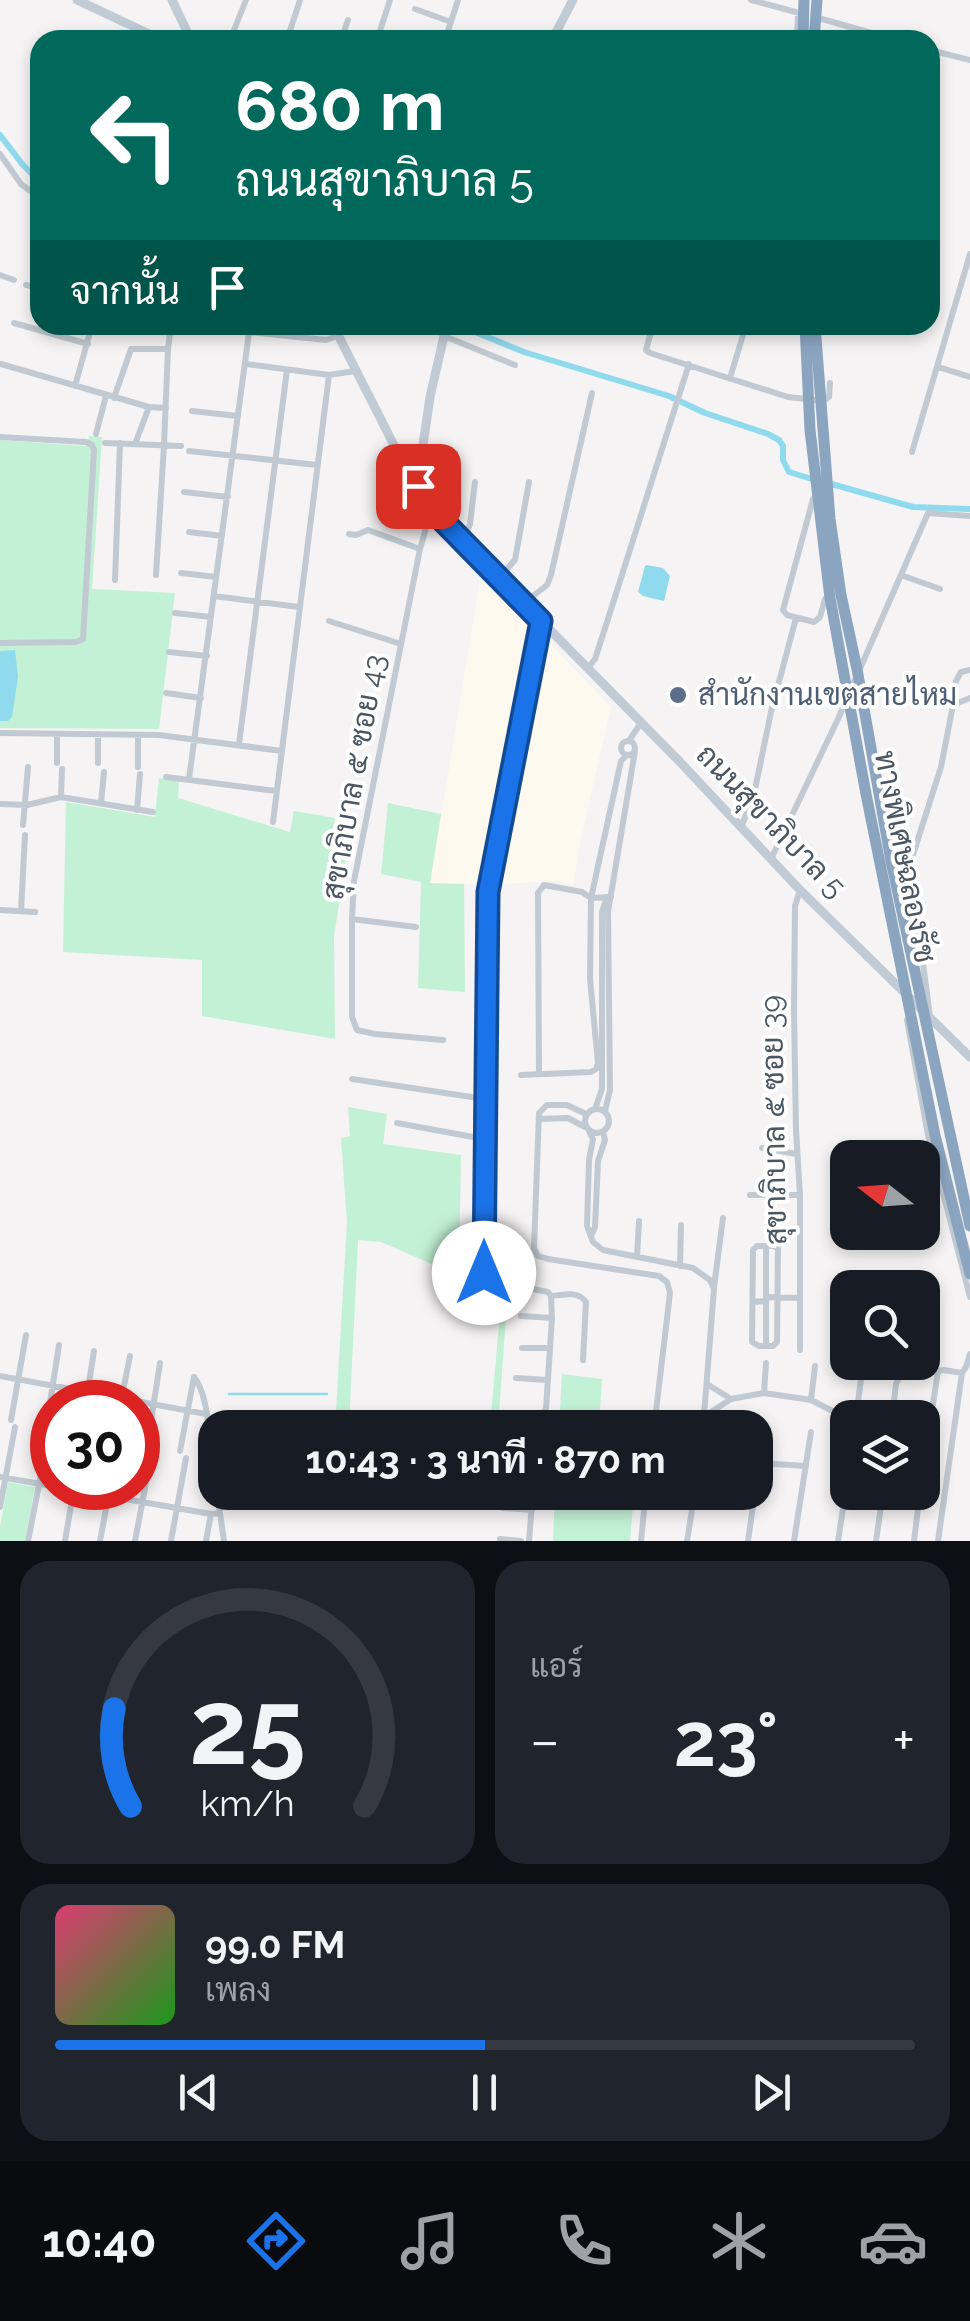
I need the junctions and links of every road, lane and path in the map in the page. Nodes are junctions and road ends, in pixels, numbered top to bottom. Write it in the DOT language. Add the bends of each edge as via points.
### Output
graph roads {
  1 [pos="77,0"];
  2 [pos="172,0"];
  3 [pos="246,0"];
  4 [pos="300,0"];
  5 [pos="390,0"];
  6 [pos="458,0"];
  7 [pos="573,0"];
  8 [pos="751,0"];
  9 [pos="804,0"];
  10 [pos="816,0"];
  11 [pos="416,9"];
  12 [pos="798,13"];
  13 [pos="348,20"];
  14 [pos="451,22"];
  15 [pos="141,30"];
  16 [pos="186,30"];
  17 [pos="234,30"];
  18 [pos="290,30"];
  19 [pos="344,30"];
  20 [pos="380,30"];
  21 [pos="448,30"];
  22 [pos="557,30"];
  23 [pos="799,30"];
  24 [pos="801,30"];
  25 [pos="814,30"];
  26 [pos="860,30"];
  27 [pos="940,52"];
  28 [pos="970,60"];
  29 [pos="0,154"];
  30 [pos="30,191"];
  31 [pos="970,254"];
  32 [pos="0,275"];
  33 [pos="14,280"];
  34 [pos="26,284"];
  35 [pos="30,285"];
  36 [pos="14,323"];
  37 [pos="30,328"];
  38 [pos="56,335"];
  39 [pos="90,335"];
  40 [pos="170,335"];
  41 [pos="249,335"];
  42 [pos="291,335"];
  43 [pos="443,335"];
  44 [pos="456,335"];
  45 [pos="650,335"];
  46 [pos="743,335"];
  47 [pos="805,335"];
  48 [pos="816,335"];
  49 [pos="338,336"];
  50 [pos="88,344"];
  51 [pos="168,349"];
  52 [pos="1,364"];
  53 [pos="246,364"];
  54 [pos="689,364"];
  55 [pos="515,365"];
  56 [pos="937,367"];
  57 [pos="288,370"];
  58 [pos="355,372"];
  59 [pos="329,375"];
  60 [pos="970,377"];
  61 [pos="730,378"];
  62 [pos="830,383"];
  63 [pos="75,386"];
  64 [pos="592,393"];
  65 [pos="110,397"];
  66 [pos="148,407"];
  67 [pos="166,408"];
  68 [pos="192,411"];
  69 [pos="238,416"];
  70 [pos="96,434"];
  71 [pos="0,437"];
  72 [pos="105,443"];
  73 [pos="120,444"];
  74 [pos="135,444"];
  75 [pos="164,445"];
  76 [pos="180,446"];
  77 [pos="188,451"];
  78 [pos="455,452"];
  79 [pos="912,452"];
  80 [pos="233,456"];
  81 [pos="276,460"];
  82 [pos="317,465"];
  83 [pos="475,482"];
  84 [pos="529,482"];
  85 [pos="418,486"];
  86 [pos="184,492"];
  87 [pos="228,497"];
  88 [pos="813,498"];
  89 [pos="432,507"];
  90 [pos="970,516"];
  91 [pos="444,522"];
  92 [pos="189,532"];
  93 [pos="348,534"];
  94 [pos="222,536"];
  95 [pos="464,542"];
  96 [pos="420,549"];
  97 [pos="181,573"];
  98 [pos="156,575"];
  99 [pos="900,575"];
  100 [pos="216,577"];
  101 [pos="500,578"];
  102 [pos="116,580"];
  103 [pos="940,589"];
  104 [pos="214,596"];
  105 [pos="825,599"];
  106 [pos="258,602"];
  107 [pos="524,603"];
  108 [pos="299,608"];
  109 [pos="175,613"];
  110 [pos="211,617"];
  111 [pos="796,618"];
  112 [pos="329,621"];
  113 [pos="541,621"];
  114 [pos="0,643"];
  115 [pos="400,644"];
  116 [pos="169,652"];
  117 [pos="206,656"];
  118 [pos="587,669"];
  119 [pos="970,670"];
  120 [pos="166,693"];
  121 [pos="201,698"];
  122 [pos="970,698"];
  123 [pos="953,705"];
  124 [pos="640,724"];
  125 [pos="0,733"];
  126 [pos="57,734"];
  127 [pos="98,734"];
  128 [pos="138,735"];
  129 [pos="194,739"];
  130 [pos="629,740"];
  131 [pos="239,744"];
  132 [pos="282,750"];
  133 [pos="631,753"];
  134 [pos="98,763"];
  135 [pos="28,767"];
  136 [pos="104,772"];
  137 [pos="166,776"];
  138 [pos="189,779"];
  139 [pos="276,791"];
  140 [pos="61,797"];
  141 [pos="0,804"];
  142 [pos="24,804"];
  143 [pos="101,804"];
  144 [pos="137,810"];
  145 [pos="154,812"];
  146 [pos="272,822"];
  147 [pos="22,825"];
  148 [pos="741,827"];
  149 [pos="25,835"];
  150 [pos="771,860"];
  151 [pos="800,890"];
  152 [pos="610,893"];
  153 [pos="592,894"];
  154 [pos="0,910"];
  155 [pos="22,912"];
  156 [pos="35,912"];
  157 [pos="352,919"];
  158 [pos="916,924"];
  159 [pos="416,928"];
  160 [pos="884,972"];
  161 [pos="912,1001"];
  162 [pos="930,1018"];
  163 [pos="443,1040"];
  164 [pos="970,1057"];
  165 [pos="539,1074"];
  166 [pos="521,1075"];
  167 [pos="352,1079"];
  168 [pos="486,1100"];
  169 [pos="595,1109"];
  170 [pos="605,1112"];
  171 [pos="586,1114"];
  172 [pos="539,1119"];
  173 [pos="397,1122"];
  174 [pos="587,1129"];
  175 [pos="603,1132"];
  176 [pos="484,1140"];
  177 [pos="762,1148"];
  178 [pos="797,1154"];
  179 [pos="594,1160"];
  180 [pos="778,1176"];
  181 [pos="750,1195"];
  182 [pos="778,1195"];
  183 [pos="800,1195"];
  184 [pos="723,1218"];
  185 [pos="640,1221"];
  186 [pos="970,1222"];
  187 [pos="681,1226"];
  188 [pos="766,1246"];
  189 [pos="637,1257"];
  190 [pos="680,1266"];
  191 [pos="970,1274"];
  192 [pos="714,1289"];
  193 [pos="551,1296"];
  194 [pos="970,1297"];
  195 [pos="778,1298"];
  196 [pos="800,1298"];
  197 [pos="766,1300"];
  198 [pos="753,1302"];
  199 [pos="521,1316"];
  200 [pos="552,1318"];
  201 [pos="26,1335"];
  202 [pos="59,1345"];
  203 [pos="766,1346"];
  204 [pos="522,1348"];
  205 [pos="549,1348"];
  206 [pos="800,1350"];
  207 [pos="94,1351"];
  208 [pos="970,1354"];
  209 [pos="130,1356"];
  210 [pos="583,1360"];
  211 [pos="160,1363"];
  212 [pos="766,1363"];
  213 [pos="815,1366"];
  214 [pos="940,1371"];
  215 [pos="962,1373"];
  216 [pos="0,1376"];
  217 [pos="516,1378"];
  218 [pos="20,1380"];
  219 [pos="53,1380"];
  220 [pos="90,1380"];
  221 [pos="125,1380"];
  222 [pos="157,1380"];
  223 [pos="547,1380"];
  224 [pos="30,1382"];
  225 [pos="707,1384"];
  226 [pos="764,1393"];
  227 [pos="731,1399"];
  228 [pos="811,1400"];
  229 [pos="160,1405"];
  230 [pos="186,1410"];
  231 [pos="205,1410"];
  232 [pos="545,1410"];
  233 [pos="656,1410"];
  234 [pos="705,1410"];
  235 [pos="714,1410"];
  236 [pos="830,1410"];
  237 [pos="198,1412"];
  238 [pos="811,1432"];
  239 [pos="773,1464"];
  240 [pos="806,1466"];
  241 [pos="3,1478"];
  242 [pos="30,1482"];
  243 [pos="160,1505"];
  244 [pos="0,1508"];
  245 [pos="177,1508"];
  246 [pos="34,1510"];
  247 [pos="70,1510"];
  248 [pos="106,1510"];
  249 [pos="141,1510"];
  250 [pos="215,1510"];
  251 [pos="532,1510"];
  252 [pos="644,1510"];
  253 [pos="691,1510"];
  254 [pos="752,1510"];
  255 [pos="843,1510"];
  256 [pos="880,1510"];
  257 [pos="918,1510"];
  258 [pos="215,1514"];
  259 [pos="500,1539"];
  260 [pos="28,1541"];
  261 [pos="64,1541"];
  262 [pos="100,1541"];
  263 [pos="135,1541"];
  264 [pos="171,1541"];
  265 [pos="206,1541"];
  266 [pos="224,1541"];
  267 [pos="521,1541"];
  268 [pos="529,1541"];
  269 [pos="640,1541"];
  270 [pos="687,1541"];
  271 [pos="748,1541"];
  272 [pos="794,1541"];
  273 [pos="838,1541"];
  274 [pos="876,1541"];
  275 [pos="914,1541"];
  276 [pos="938,1541"];
  1 -- 15 [label="main road"];
  2 -- 16 [label="main road"];
  3 -- 17 [label="street"];
  4 -- 18 [label="street"];
  5 -- 20 [label="street"];
  6 -- 14 [label="street"];
  7 -- 22 [label="main road"];
  8 -- 12 [label="street"];
  9 -- 24 [label="highway"];
  10 -- 25 [label="highway"];
  11 -- 14 [label="street"];
  12 -- 23 [label="street"];
  12 -- 26 [label="street"];
  13 -- 19 [label="street"];
  14 -- 21 [label="street"];
  27 -- 28 [label="street"];
  29 -- 30 [label="street"];
  31 -- 56 [label="street"];
  32 -- 33 [label="street"];
  34 -- 35 [label="street"];
  36 -- 37 [label="street"];
  38 -- 50 [label="street"];
  39 -- 50 [label="street"];
  40 -- 51 [label="street"];
  41 -- 53 [label="street"];
  42 -- 49 [label="street"];
  43 -- 85 [label="main road"];
  44 -- 55 [label="street"];
  45 -- 54 [label="street" via="646,350"];
  46 -- 61 [label="street"];
  47 -- 191 [label="highway, ทางพิเศษฉลองรัช" via="830,598 935,1135"];
  48 -- 186 [label="highway, ทางพิเศษฉลองรัช" via="841,595"];
  49 -- 58 [label="main road, ถนนสุขาภิบาล 5"];
  50 -- 63 [label="street"];
  51 -- 65 [label="street" via="130,349"];
  51 -- 67 [label="street"];
  52 -- 63 [label="street"];
  53 -- 57 [label="street"];
  53 -- 69 [label="street"];
  54 -- 61 [label="street"];
  54 -- 118 [label="street"];
  56 -- 60 [label="street"];
  56 -- 79 [label="street"];
  57 -- 59 [label="street"];
  57 -- 81 [label="street"];
  58 -- 59 [label="street"];
  58 -- 85 [label="main road, ถนนสุขาภิบาล 5"];
  59 -- 82 [label="street"];
  61 -- 62 [label="street" via="824,401"];
  63 -- 65 [label="street"];
  64 -- 107 [label="street" via="551,575"];
  65 -- 66 [label="street"];
  65 -- 70 [label="street"];
  66 -- 67 [label="street"];
  66 -- 74 [label="street"];
  67 -- 75 [label="street"];
  68 -- 69 [label="street"];
  69 -- 80 [label="street"];
  71 -- 114 [label="street" via="86,442 94,450 83,639"];
  72 -- 73 [label="street"];
  73 -- 74 [label="street"];
  73 -- 102 [label="street"];
  74 -- 75 [label="street"];
  75 -- 76 [label="street"];
  75 -- 98 [label="street"];
  77 -- 80 [label="street"];
  78 -- 91 [label="street"];
  80 -- 81 [label="street"];
  80 -- 87 [label="street"];
  81 -- 82 [label="street"];
  81 -- 106 [label="street"];
  82 -- 108 [label="street"];
  83 -- 95 [label="street"];
  84 -- 101 [label="street" via="515,560"];
  85 -- 89 [label="main road, ถนนสุขาภิบาล 5"];
  86 -- 87 [label="street"];
  87 -- 94 [label="street"];
  88 -- 111 [label="street" via="783,610"];
  89 -- 91 [label="main road, ถนนสุขาภิบาล 5"];
  89 -- 96 [label="street, สุขาภิบาล ๕ ซอย 43"];
  90 -- 99 [label="street" via="928,513"];
  91 -- 95 [label="main road, ถนนสุขาภิบาล 5"];
  92 -- 94 [label="street"];
  93 -- 96 [label="street" via="368,530"];
  94 -- 100 [label="street"];
  95 -- 101 [label="main road, ถนนสุขาภิบาล 5"];
  96 -- 115 [label="street, สุขาภิบาล ๕ ซอย 43"];
  97 -- 100 [label="street"];
  99 -- 103 [label="street"];
  99 -- 150 [label="street"];
  100 -- 104 [label="street"];
  101 -- 107 [label="main road, ถนนสุขาภิบาล 5"];
  104 -- 106 [label="street"];
  104 -- 110 [label="street"];
  105 -- 111 [label="street" via="818,621"];
  106 -- 108 [label="street"];
  106 -- 131 [label="street"];
  107 -- 113 [label="main road, ถนนสุขาภิบาล 5"];
  108 -- 132 [label="street"];
  109 -- 110 [label="street"];
  110 -- 117 [label="street"];
  111 -- 148 [label="street"];
  112 -- 115 [label="street"];
  113 -- 118 [label="main road, ถนนสุขาภิบาล 5"];
  113 -- 168 [label="street" via="488,892"];
  115 -- 157 [label="street, สุขาภิบาล ๕ ซอย 43"];
  116 -- 117 [label="street"];
  117 -- 121 [label="street"];
  118 -- 124 [label="main road, ถนนสุขาภิบาล 5"];
  119 -- 123 [label="street" via="956,680"];
  120 -- 121 [label="street"];
  121 -- 129 [label="street"];
  122 -- 123 [label="street"];
  123 -- 158 [label="street" via="910,864"];
  124 -- 130 [label="street"];
  124 -- 148 [label="main road, ถนนสุขาภิบาล 5"];
  125 -- 126 [label="street"];
  126 -- 127 [label="street"];
  126 -- 140 [label="street"];
  127 -- 128 [label="street"];
  127 -- 134 [label="street"];
  128 -- 129 [label="street"];
  128 -- 144 [label="street"];
  129 -- 131 [label="street"];
  129 -- 138 [label="street"];
  130 -- 133 [label="street" via="635,744"];
  130 -- 133 [label="street" via="621,748"];
  131 -- 132 [label="street"];
  132 -- 139 [label="street"];
  133 -- 152 [label="street"];
  133 -- 153 [label="street" via="621,760"];
  135 -- 142 [label="street"];
  136 -- 143 [label="street"];
  137 -- 138 [label="street"];
  138 -- 139 [label="street"];
  139 -- 146 [label="street"];
  140 -- 142 [label="street"];
  140 -- 143 [label="street"];
  141 -- 142 [label="street"];
  142 -- 147 [label="street"];
  143 -- 144 [label="street"];
  144 -- 145 [label="street"];
  148 -- 150 [label="main road, ถนนสุขาภิบาล 5"];
  149 -- 155 [label="street"];
  150 -- 151 [label="main road, ถนนสุขาภิบาล 5"];
  151 -- 160 [label="main road, ถนนสุขาภิบาล 5"];
  151 -- 178 [label="street, สุขาภิบาล ๕ ซอย 39" via="794,971"];
  152 -- 153 [label="street"];
  152 -- 169 [label="street" via="602,912 602,1089"];
  152 -- 170 [label="street"];
  153 -- 165 [label="street" via="598,1064 591,1072"];
  153 -- 165 [label="street" via="544,885 538,893"];
  154 -- 155 [label="street"];
  155 -- 156 [label="street"];
  157 -- 159 [label="street"];
  157 -- 163 [label="street, สุขาภิบาล ๕ ซอย 43" via="357,1030"];
  158 -- 160 [label="street"];
  158 -- 162 [label="street"];
  160 -- 161 [label="main road, ถนนสุขาภิบาล 5"];
  161 -- 162 [label="main road, ถนนสุขาภิบาล 5"];
  161 -- 194 [label="street" via="908,1030 925,1118"];
  162 -- 164 [label="main road, ถนนสุขาภิบาล 5"];
  165 -- 166 [label="street"];
  167 -- 168 [label="street"];
  168 -- 176 [label="street"];
  169 -- 170 [label="street"];
  169 -- 171 [label="street"];
  170 -- 175 [label="street"];
  171 -- 172 [label="street" via="547,1105"];
  171 -- 174 [label="street"];
  172 -- 174 [label="street" via="568,1118"];
  172 -- 233 [label="street" via="538,1256 668,1282"];
  173 -- 176 [label="street"];
  174 -- 175 [label="street"];
  174 -- 179 [label="street"];
  175 -- 179 [label="street"];
  176 -- 193 [label="street" via="484,1273"];
  177 -- 178 [label="street"];
  178 -- 183 [label="street, สุขาภิบาล ๕ ซอย 39"];
  179 -- 189 [label="street" via="591,1237 603,1250"];
  180 -- 182 [label="street"];
  181 -- 182 [label="street"];
  182 -- 183 [label="street"];
  183 -- 196 [label="street, สุขาภิบาล ๕ ซอย 39"];
  184 -- 192 [label="street"];
  185 -- 189 [label="street"];
  187 -- 190 [label="street"];
  188 -- 195 [label="street" via="778,1248"];
  188 -- 197 [label="street"];
  188 -- 198 [label="street" via="753,1250"];
  189 -- 190 [label="street"];
  190 -- 192 [label="street" via="702,1274"];
  192 -- 225 [label="street"];
  193 -- 200 [label="street"];
  193 -- 210 [label="street" via="574,1294 586,1302"];
  195 -- 196 [label="street"];
  195 -- 197 [label="street"];
  195 -- 203 [label="street" via="778,1342"];
  196 -- 206 [label="street, สุขาภิบาล ๕ ซอย 39"];
  197 -- 198 [label="street"];
  197 -- 203 [label="street"];
  198 -- 203 [label="street" via="752,1342"];
  199 -- 200 [label="street"];
  200 -- 205 [label="street"];
  201 -- 218 [label="street"];
  202 -- 219 [label="street"];
  204 -- 205 [label="street"];
  205 -- 223 [label="street"];
  207 -- 220 [label="street"];
  208 -- 215 [label="street"];
  209 -- 221 [label="street"];
  211 -- 222 [label="street"];
  212 -- 226 [label="street"];
  213 -- 228 [label="street"];
  214 -- 215 [label="street"];
  215 -- 276 [label="street"];
  216 -- 218 [label="street"];
  217 -- 223 [label="street"];
  218 -- 224 [label="street"];
  218 -- 241 [label="street"];
  223 -- 232 [label="street"];
  225 -- 227 [label="street"];
  225 -- 234 [label="street"];
  226 -- 227 [label="street"];
  226 -- 228 [label="street"];
  227 -- 235 [label="street"];
  228 -- 236 [label="street"];
  229 -- 230 [label="street"];
  230 -- 231 [label="street" via="194,1377"];
  230 -- 237 [label="street"];
  230 -- 245 [label="street"];
  238 -- 240 [label="street"];
  239 -- 240 [label="street"];
  240 -- 272 [label="street"];
  241 -- 242 [label="street"];
  241 -- 244 [label="street"];
  243 -- 245 [label="street"];
  245 -- 258 [label="street"];
  245 -- 264 [label="street"];
  246 -- 260 [label="street"];
  247 -- 261 [label="street"];
  248 -- 262 [label="street"];
  249 -- 263 [label="street"];
  250 -- 258 [label="street"];
  251 -- 268 [label="street"];
  252 -- 269 [label="street"];
  253 -- 270 [label="street"];
  254 -- 271 [label="street"];
  255 -- 273 [label="street"];
  256 -- 274 [label="street"];
  257 -- 275 [label="street"];
  258 -- 265 [label="street"];
  258 -- 266 [label="street"];
  259 -- 267 [label="street"];
}
